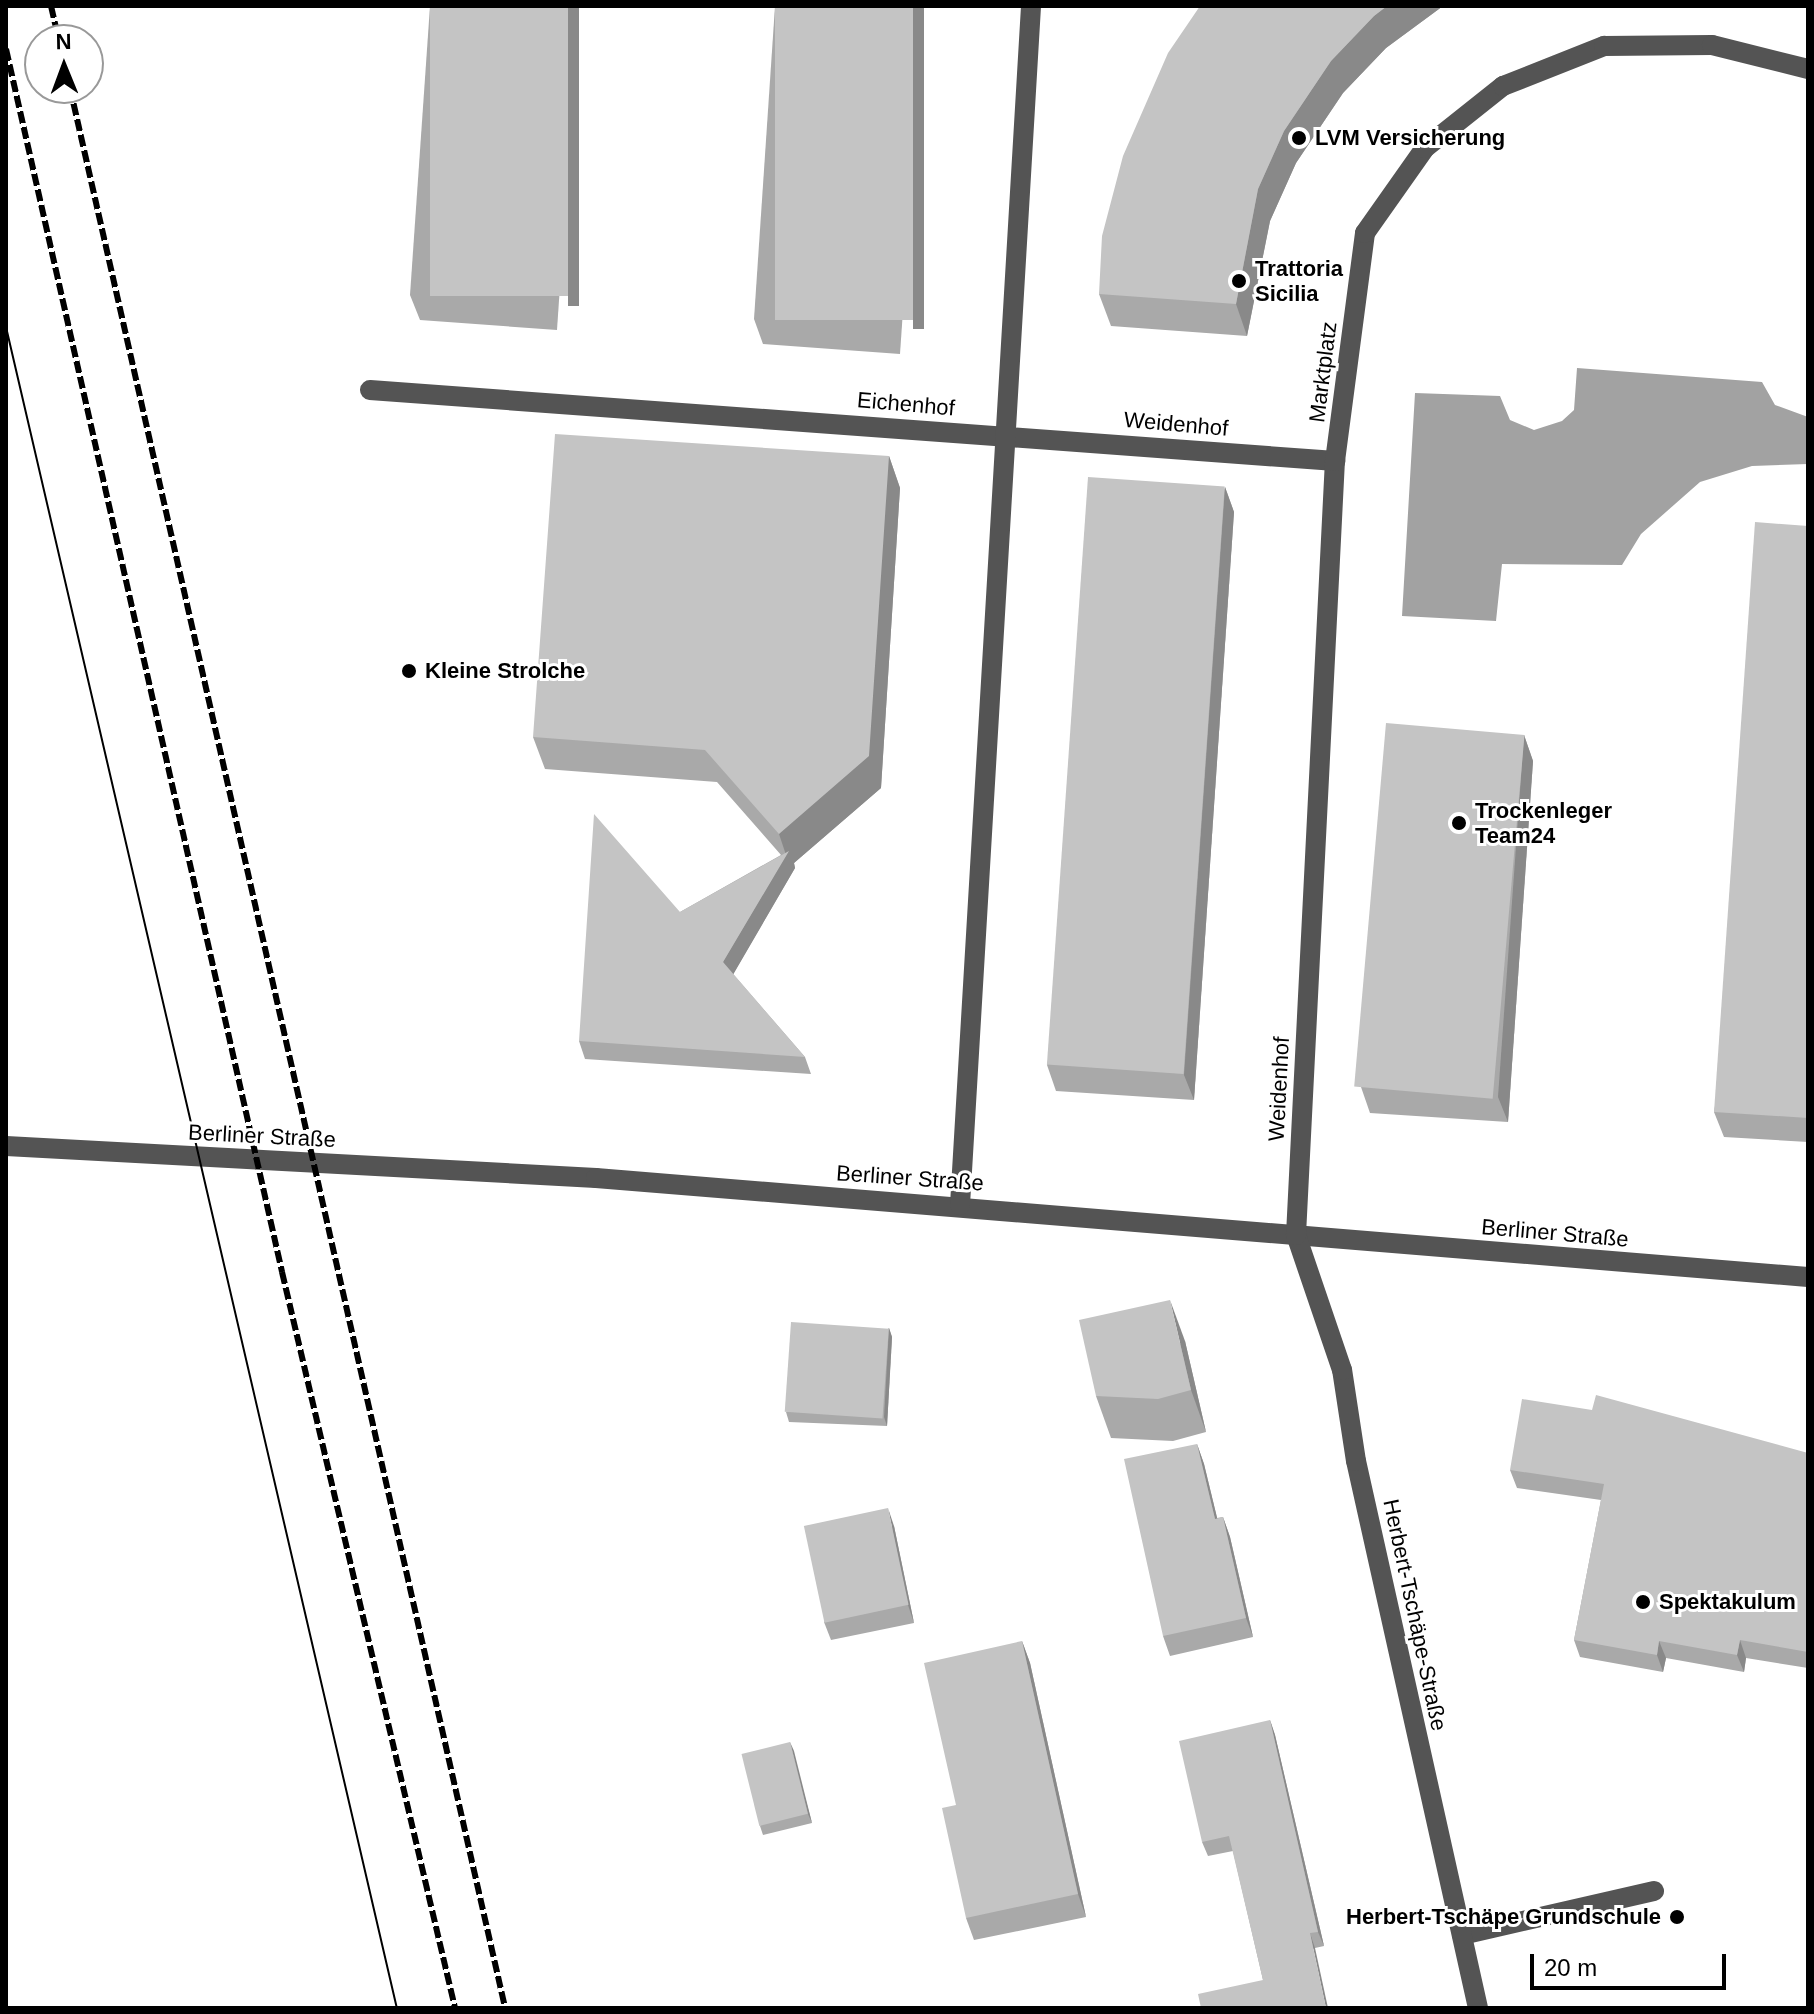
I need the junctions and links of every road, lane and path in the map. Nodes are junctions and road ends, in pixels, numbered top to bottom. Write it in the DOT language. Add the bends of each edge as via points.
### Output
graph roads {
  1 [pos="1031,6"];
  2 [pos="1808,69"];
  3 [pos="370,390"];
  4 [pos="1008,436"];
  5 [pos="1335,461"];
  6 [pos="6,1146"];
  7 [pos="960,1205"];
  8 [pos="1296,1235"];
  9 [pos="1808,1277"];
  10 [pos="1654,1891"];
  11 [pos="1462,1935"];
  12 [pos="1478,2008"];
  1 -- 4 [label="street"];
  2 -- 5 [label="street, Marktplatz" via="1712,45 1604,46 1503,86 1425,148 1365,233"];
  3 -- 4 [label="street, Eichenhof"];
  4 -- 5 [label="street, Weidenhof"];
  4 -- 7 [label="street"];
  5 -- 8 [label="street, Weidenhof"];
  6 -- 7 [label="street, Berliner Straße" via="596,1178"];
  7 -- 8 [label="street, Berliner Straße"];
  8 -- 9 [label="street, Berliner Straße"];
  8 -- 11 [label="street, Herbert-Tschäpe-Straße" via="1342,1370 1356,1461"];
  10 -- 11 [label="street"];
  11 -- 12 [label="street, Herbert-Tschäpe-Straße"];
}
